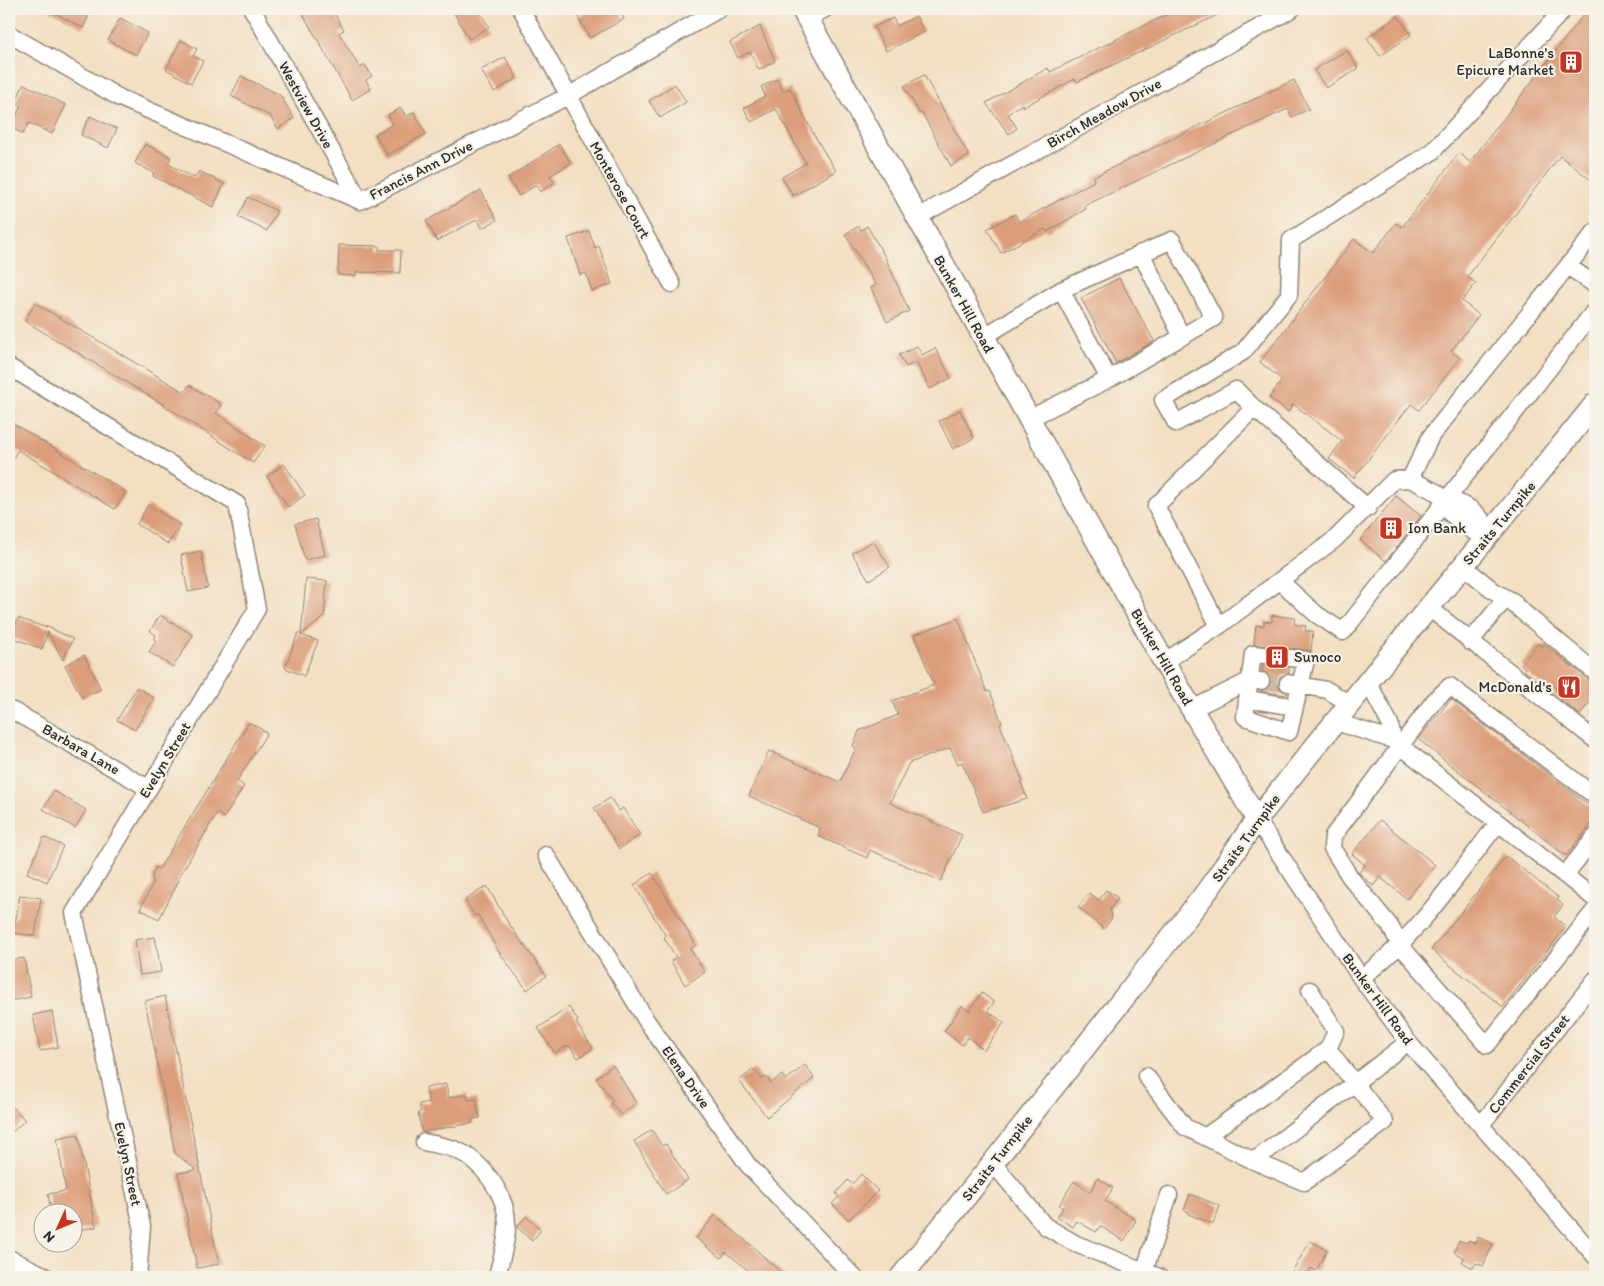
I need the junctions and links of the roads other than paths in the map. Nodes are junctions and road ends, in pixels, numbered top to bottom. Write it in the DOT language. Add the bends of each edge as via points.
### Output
graph roads {
  1 [pos="252,9"];
  2 [pos="521,9"];
  3 [pos="719,9"];
  4 [pos="826,9"];
  5 [pos="1292,9"];
  6 [pos="1564,9"];
  7 [pos="805,14"];
  8 [pos="9,34"];
  9 [pos="568,96"];
  10 [pos="360,201"];
  11 [pos="916,218"];
  12 [pos="1595,232"];
  13 [pos="1141,254"];
  14 [pos="1568,266"];
  15 [pos="672,284"];
  16 [pos="1595,285"];
  17 [pos="1061,290"];
  18 [pos="1595,310"];
  19 [pos="982,337"];
  20 [pos="1182,337"];
  21 [pos="9,367"];
  22 [pos="1108,378"];
  23 [pos="1595,404"];
  24 [pos="1254,408"];
  25 [pos="1028,419"];
  26 [pos="1410,479"];
  27 [pos="1446,500"];
  28 [pos="1368,508"];
  29 [pos="1489,534"];
  30 [pos="1463,566"];
  31 [pos="1280,581"];
  32 [pos="1506,598"];
  33 [pos="1428,607"];
  34 [pos="1219,626"];
  35 [pos="1470,642"];
  36 [pos="1264,655"];
  37 [pos="1290,658"];
  38 [pos="1595,659"];
  39 [pos="1164,662"];
  40 [pos="1595,672"];
  41 [pos="1255,681"];
  42 [pos="1368,682"];
  43 [pos="1294,684"];
  44 [pos="1247,699"];
  45 [pos="1350,704"];
  46 [pos="1295,707"];
  47 [pos="1192,710"];
  48 [pos="13,711"];
  49 [pos="1336,722"];
  50 [pos="1595,740"];
  51 [pos="1397,744"];
  52 [pos="148,788"];
  53 [pos="1595,796"];
  54 [pos="1257,820"];
  55 [pos="1498,823"];
  56 [pos="1595,837"];
  57 [pos="546,855"];
  58 [pos="1565,875"];
  59 [pos="1595,899"];
  60 [pos="1595,910"];
  61 [pos="1400,945"];
  62 [pos="1361,978"];
  63 [pos="1595,980"];
  64 [pos="1310,990"];
  65 [pos="1408,1042"];
  66 [pos="1328,1049"];
  67 [pos="1146,1076"];
  68 [pos="1356,1083"];
  69 [pos="1481,1125"];
  70 [pos="1205,1137"];
  71 [pos="424,1142"];
  72 [pos="1254,1161"];
  73 [pos="993,1163"];
  74 [pos="1169,1195"];
  75 [pos="1595,1256"];
  76 [pos="9,1261"];
  77 [pos="1151,1274"];
  78 [pos="42,1277"];
  79 [pos="138,1277"];
  80 [pos="496,1277"];
  81 [pos="854,1277"];
  82 [pos="901,1277"];
  1 -- 10 [label="street, Westview Drive"];
  2 -- 9 [label="street, Monterose Court"];
  3 -- 9 [label="street, Francis Ann Drive"];
  4 -- 7 [label="street"];
  5 -- 11 [label="street, Birch Meadow Drive"];
  6 -- 24 [label="street" via="1432,152 1291,240 1289,295 1243,352 1163,400 1176,423 1236,390"];
  7 -- 11 [label="main road, Bunker Hill Road"];
  8 -- 10 [label="street, Francis Ann Drive" via="120,98"];
  9 -- 10 [label="street, Francis Ann Drive"];
  9 -- 15 [label="street, Monterose Court"];
  11 -- 19 [label="main road, Bunker Hill Road"];
  12 -- 14 [label="street"];
  13 -- 17 [label="street"];
  13 -- 20 [label="street"];
  13 -- 20 [label="street" via="1172,240 1214,318"];
  14 -- 16 [label="street"];
  14 -- 26 [label="street" via="1431,436"];
  17 -- 19 [label="street"];
  17 -- 22 [label="street"];
  18 -- 27 [label="street"];
  19 -- 25 [label="main road, Bunker Hill Road"];
  20 -- 22 [label="street"];
  21 -- 52 [label="street, Evelyn Street" via="237,504 257,609"];
  22 -- 25 [label="street"];
  23 -- 29 [label="main road, Straits Turnpike"];
  24 -- 28 [label="street"];
  24 -- 34 [label="street" via="1156,506"];
  25 -- 39 [label="main road, Bunker Hill Road"];
  26 -- 27 [label="street"];
  26 -- 28 [label="street" via="1394,480"];
  27 -- 29 [label="street" via="1451,514 1466,526 1474,532"];
  27 -- 31 [label="street" via="1343,632 1316,614"];
  28 -- 31 [label="street" via="1334,540"];
  29 -- 30 [label="main road, Straits Turnpike"];
  30 -- 32 [label="street"];
  30 -- 33 [label="main road, Straits Turnpike"];
  31 -- 34 [label="street"];
  32 -- 35 [label="street"];
  32 -- 38 [label="street" via="1523,606"];
  32 -- 40 [label="street"];
  33 -- 35 [label="street"];
  33 -- 42 [label="main road, Straits Turnpike"];
  34 -- 39 [label="street"];
  35 -- 50 [label="street"];
  36 -- 41 [label="street" via="1253,654"];
  37 -- 43 [label="street" via="1306,660"];
  39 -- 47 [label="main road, Bunker Hill Road"];
  41 -- 44 [label="street"];
  41 -- 47 [label="street"];
  42 -- 45 [label="main road, Straits Turnpike"];
  42 -- 51 [label="street"];
  43 -- 45 [label="street" via="1327,690"];
  43 -- 46 [label="street"];
  44 -- 46 [label="street"];
  44 -- 46 [label="street" via="1246,717 1289,732"];
  45 -- 49 [label="main road, Straits Turnpike"];
  47 -- 54 [label="main road, Bunker Hill Road"];
  48 -- 52 [label="street, Barbara Lane"];
  49 -- 51 [label="street"];
  49 -- 54 [label="main road, Straits Turnpike"];
  51 -- 53 [label="street" via="1450,686"];
  51 -- 55 [label="street"];
  51 -- 61 [label="street" via="1332,836 1332,848 1390,926"];
  52 -- 79 [label="street, Evelyn Street" via="74,913 142,1226"];
  54 -- 62 [label="street, Bunker Hill Road"];
  54 -- 73 [label="main road, Straits Turnpike" via="1215,881"];
  55 -- 58 [label="street"];
  55 -- 61 [label="street"];
  56 -- 58 [label="street"];
  57 -- 81 [label="street, Elena Drive" via="646,1020 748,1165"];
  58 -- 59 [label="street"];
  60 -- 61 [label="street" via="1487,1045"];
  61 -- 62 [label="street"];
  62 -- 65 [label="street, Bunker Hill Road"];
  63 -- 69 [label="street, Commercial Street"];
  64 -- 66 [label="street" via="1336,1031"];
  65 -- 68 [label="street"];
  65 -- 69 [label="street, Bunker Hill Road"];
  66 -- 68 [label="street"];
  66 -- 70 [label="street"];
  67 -- 70 [label="street" via="1185,1128"];
  68 -- 72 [label="street"];
  68 -- 72 [label="street" via="1385,1122 1304,1182"];
  69 -- 75 [label="street, Bunker Hill Road"];
  70 -- 72 [label="street"];
  71 -- 80 [label="street" via="455,1150 478,1166 501,1197 507,1209 508,1227"];
  73 -- 77 [label="street" via="1045,1226 1076,1244"];
  73 -- 82 [label="main road, Straits Turnpike"];
  74 -- 77 [label="street"];
  76 -- 78 [label="main road"];
}
